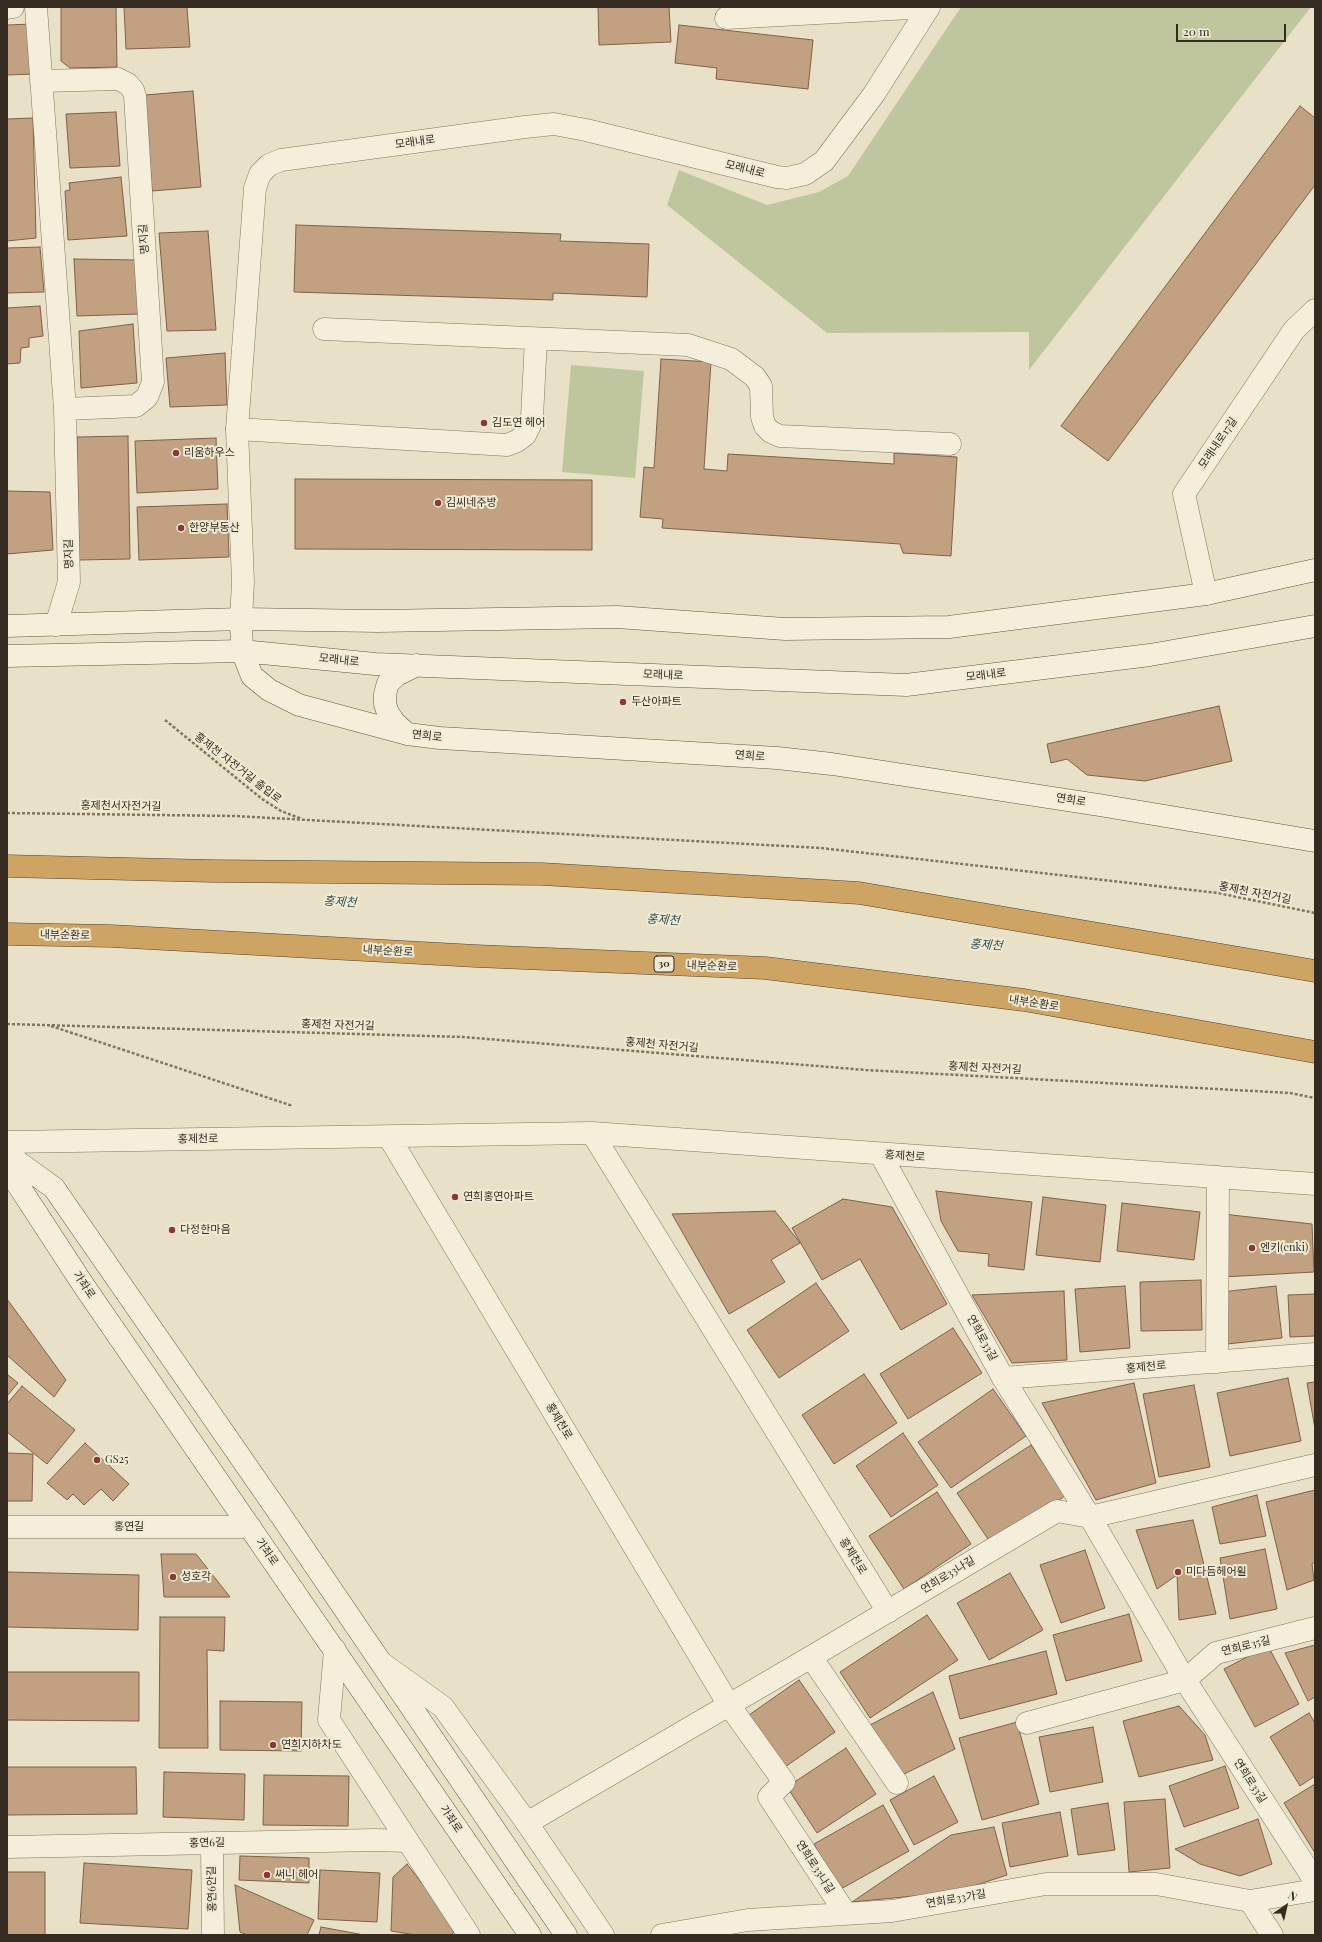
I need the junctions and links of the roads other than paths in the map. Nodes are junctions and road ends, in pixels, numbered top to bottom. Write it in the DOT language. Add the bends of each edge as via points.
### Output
graph roads {
  1 [pos="13,7"];
  2 [pos="36,7"];
  3 [pos="929,7"];
  4 [pos="7,8"];
  5 [pos="726,18"];
  6 [pos="41,81"];
  7 [pos="1315,310"];
  8 [pos="324,329"];
  9 [pos="536,339"];
  10 [pos="65,409"];
  11 [pos="237,430"];
  12 [pos="950,444"];
  13 [pos="1315,570"];
  14 [pos="1206,594"];
  15 [pos="241,619"];
  16 [pos="56,625"];
  17 [pos="7,626"];
  18 [pos="1315,626"];
  19 [pos="242,651"];
  20 [pos="7,656"];
  21 [pos="418,665"];
  22 [pos="407,734"];
  23 [pos="1315,841"];
  24 [pos="7,866"];
  25 [pos="7,934"];
  26 [pos="1315,971"];
  27 [pos="1315,1052"];
  28 [pos="592,1133"];
  29 [pos="389,1137"];
  30 [pos="7,1142"];
  31 [pos="7,1154"];
  32 [pos="882,1155"];
  33 [pos="7,1168"];
  34 [pos="1218,1178"];
  35 [pos="1315,1184"];
  36 [pos="1315,1354"];
  37 [pos="1217,1362"];
  38 [pos="1003,1378"];
  39 [pos="1315,1465"];
  40 [pos="1090,1517"];
  41 [pos="7,1527"];
  42 [pos="250,1527"];
  43 [pos="888,1612"];
  44 [pos="1315,1628"];
  45 [pos="334,1650"];
  46 [pos="811,1657"];
  47 [pos="381,1662"];
  48 [pos="1185,1680"];
  49 [pos="730,1705"];
  50 [pos="1027,1723"];
  51 [pos="897,1783"];
  52 [pos="527,1823"];
  53 [pos="406,1841"];
  54 [pos="212,1843"];
  55 [pos="7,1847"];
  56 [pos="1315,1881"];
  57 [pos="1315,1890"];
  58 [pos="1250,1901"];
  59 [pos="846,1914"];
  60 [pos="214,1934"];
  61 [pos="469,1935"];
  62 [pos="530,1935"];
  63 [pos="566,1935"];
  64 [pos="603,1935"];
  65 [pos="662,1935"];
  66 [pos="1272,1935"];
  1 -- 4 [label="street"];
  2 -- 6 [label="street, 명지길"];
  3 -- 5 [label="street"];
  3 -- 11 [label="street, 모래내로" via="874,94 824,161 805,174 787,178 777,177 554,124 274,162 260,174 255,188"];
  6 -- 10 [label="street, 명지길"];
  6 -- 10 [label="street, 명지길" via="118,79 128,84 135,96 153,382 147,397 136,406"];
  7 -- 14 [label="street, 모래내로17길" via="1294,330 1184,494"];
  8 -- 9 [label="street"];
  9 -- 11 [label="street" via="530,425 524,435 507,445"];
  9 -- 12 [label="street" via="688,345 731,358 755,377 761,386 765,426 780,436"];
  10 -- 16 [label="street, 명지길" via="69,582"];
  11 -- 15 [label="street, 모래내로" via="243,582"];
  13 -- 14 [label="street"];
  14 -- 15 [label="street" via="949,627 785,629 617,617 378,621"];
  15 -- 16 [label="street"];
  15 -- 19 [label="street, 연희로"];
  16 -- 17 [label="street"];
  18 -- 21 [label="street, 모래내로" via="1150,655 906,685"];
  19 -- 20 [label="street, 모래내로"];
  19 -- 21 [label="street, 모래내로" via="375,664"];
  19 -- 22 [label="street, 연희로" via="252,676 269,690 299,705"];
  21 -- 22 [label="street" via="396,675 388,684 385,694 388,713"];
  22 -- 23 [label="street, 연희로" via="777,758 832,764"];
  24 -- 26 [label="highway" via="542,874 859,893"];
  25 -- 27 [label="highway, 내부순환로 / 30" via="111,936 765,968 1024,1000"];
  28 -- 29 [label="street, 홍제천로"];
  28 -- 32 [label="street, 홍제천로"];
  28 -- 43 [label="street, 홍제천로"];
  29 -- 30 [label="street, 홍제천로"];
  29 -- 49 [label="street, 홍제천로"];
  31 -- 47 [label="street" via="54,1188"];
  32 -- 34 [label="street, 홍제천로"];
  32 -- 38 [label="street, 연희로33길"];
  33 -- 42 [label="street, 가좌로" via="84,1286"];
  34 -- 35 [label="street, 홍제천로"];
  34 -- 37 [label="street"];
  36 -- 37 [label="street, 홍제천로"];
  37 -- 38 [label="street, 홍제천로"];
  38 -- 40 [label="street, 연희로33길"];
  39 -- 40 [label="street"];
  40 -- 43 [label="street, 연희로33나길" via="1057,1511"];
  40 -- 48 [label="street, 연희로33길"];
  41 -- 42 [label="street, 홍연길"];
  42 -- 45 [label="street, 가좌로"];
  43 -- 46 [label="street, 연희로33나길"];
  44 -- 48 [label="street, 연희로35길" via="1216,1653"];
  45 -- 53 [label="street" via="329,1720"];
  45 -- 62 [label="street, 가좌로"];
  46 -- 49 [label="street, 연희로33나길"];
  46 -- 51 [label="street"];
  47 -- 52 [label="street" via="442,1707"];
  47 -- 63 [label="street"];
  48 -- 50 [label="street"];
  48 -- 56 [label="street, 연희로33길"];
  49 -- 52 [label="street, 연희로33나길"];
  49 -- 59 [label="street, 연희로33나길" via="784,1782 769,1797"];
  52 -- 64 [label="street"];
  53 -- 54 [label="street, 홍연6길"];
  53 -- 61 [label="street"];
  54 -- 55 [label="street, 홍연6길"];
  54 -- 60 [label="street, 홍연6안길"];
  57 -- 58 [label="street, 연희로33가길"];
  58 -- 59 [label="street, 연희로33가길" via="1156,1884 1046,1884 892,1911"];
  58 -- 66 [label="street"];
  59 -- 65 [label="street, 연희로33가길" via="748,1920"];
}
